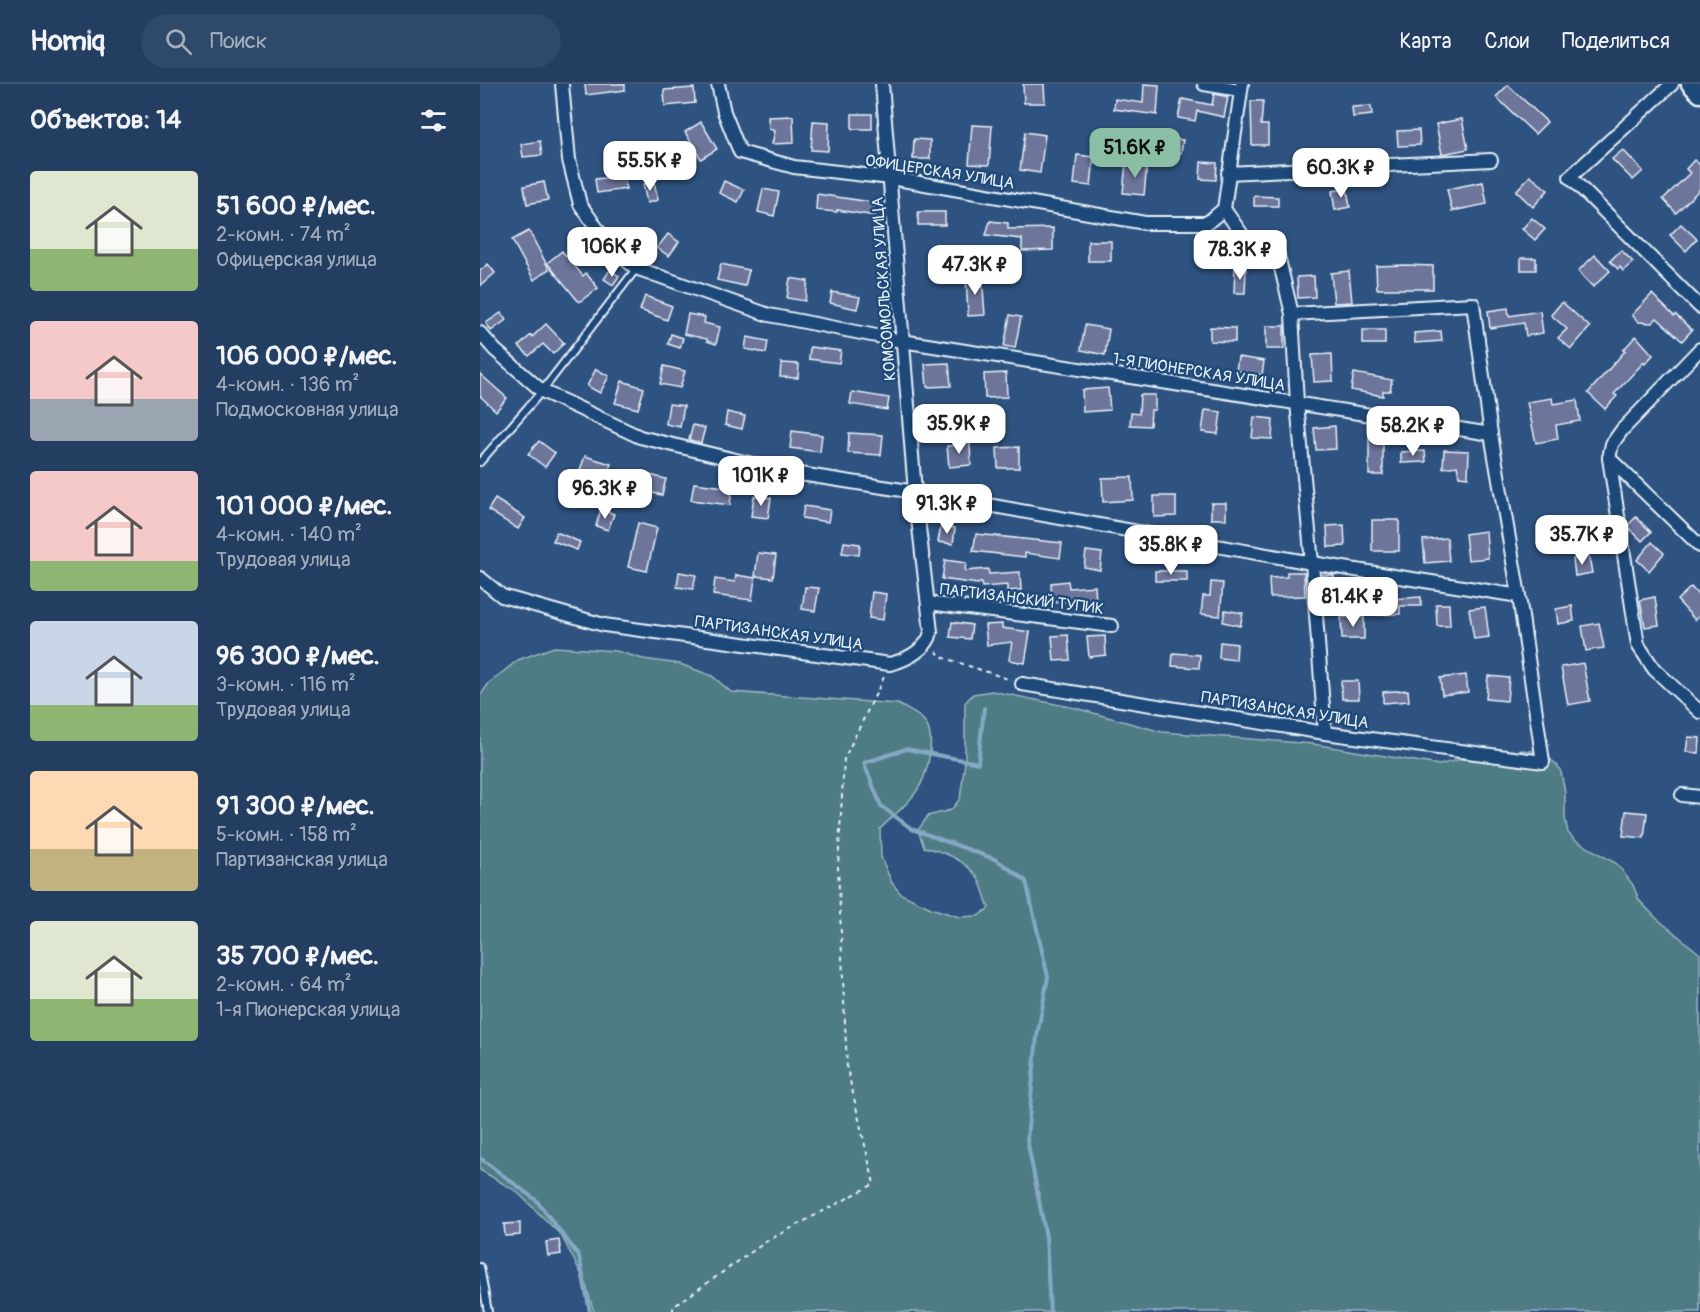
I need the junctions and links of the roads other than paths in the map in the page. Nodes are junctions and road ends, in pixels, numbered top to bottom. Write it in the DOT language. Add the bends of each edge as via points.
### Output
graph roads {
  1 [pos="562,84"];
  2 [pos="718,84"];
  3 [pos="882,84"];
  4 [pos="1204,84"];
  5 [pos="1672,84"];
  6 [pos="1690,84"];
  7 [pos="1241,87"];
  8 [pos="1700,94"];
  9 [pos="1491,160"];
  10 [pos="1228,172"];
  11 [pos="891,178"];
  12 [pos="1224,209"];
  13 [pos="636,268"];
  14 [pos="1700,307"];
  15 [pos="1292,314"];
  16 [pos="480,333"];
  17 [pos="902,341"];
  18 [pos="1700,349"];
  19 [pos="542,392"];
  20 [pos="1297,403"];
  21 [pos="1491,434"];
  22 [pos="1608,458"];
  23 [pos="480,462"];
  24 [pos="915,492"];
  25 [pos="1700,546"];
  26 [pos="1312,563"];
  27 [pos="480,578"];
  28 [pos="1519,596"];
  29 [pos="928,603"];
  30 [pos="1112,626"];
  31 [pos="1022,684"];
  32 [pos="1700,712"];
  33 [pos="1325,734"];
  34 [pos="1682,795"];
  35 [pos="1700,797"];
  36 [pos="480,1268"];
  37 [pos="488,1312"];
  1 -- 13 [label="street, 1-Я ПИОНЕРСКАЯ УЛИЦА" via="568,160 580,204 610,248"];
  2 -- 11 [label="street, ОФИЦЕРСКАЯ УЛИЦА" via="740,152 794,167"];
  3 -- 11 [label="street, КОМСОМОЛЬСКАЯ УЛИЦА"];
  4 -- 7 [label="street"];
  5 -- 14 [label="street" via="1570,177"];
  6 -- 8 [label="main road"];
  7 -- 10 [label="street"];
  9 -- 10 [label="street"];
  10 -- 12 [label="street"];
  11 -- 12 [label="street, ОФИЦЕРСКАЯ УЛИЦА" via="1145,223 1207,223"];
  11 -- 17 [label="street, КОМСОМОЛЬСКАЯ УЛИЦА"];
  12 -- 15 [label="street" via="1248,243 1276,247"];
  13 -- 17 [label="street, 1-Я ПИОНЕРСКАЯ УЛИЦА" via="769,315"];
  13 -- 19 [label="lane"];
  15 -- 20 [label="street"];
  15 -- 21 [label="street" via="1473,304"];
  16 -- 19 [label="street"];
  17 -- 20 [label="street, 1-Я ПИОНЕРСКАЯ УЛИЦА"];
  17 -- 24 [label="street, КОМСОМОЛЬСКАЯ УЛИЦА"];
  18 -- 22 [label="street" via="1622,430"];
  19 -- 23 [label="lane"];
  19 -- 24 [label="street" via="640,437 781,471"];
  20 -- 21 [label="street, 1-Я ПИОНЕРСКАЯ УЛИЦА"];
  20 -- 26 [label="street"];
  21 -- 28 [label="street"];
  22 -- 25 [label="street"];
  22 -- 32 [label="street" via="1638,645 1654,669"];
  24 -- 26 [label="street"];
  24 -- 29 [label="street"];
  26 -- 28 [label="street"];
  26 -- 33 [label="street"];
  27 -- 29 [label="street, ПАРТИЗАНСКАЯ УЛИЦА" via="502,596 604,625 890,664 900,662 928,643"];
  28 -- 33 [label="street, ПАРТИЗАНСКАЯ УЛИЦА" via="1543,762"];
  29 -- 30 [label="street, ПАРТИЗАНСКИЙ ТУПИК"];
  31 -- 33 [label="street, ПАРТИЗАНСКАЯ УЛИЦА"];
  34 -- 35 [label="street"];
  36 -- 37 [label="lane"];
}
